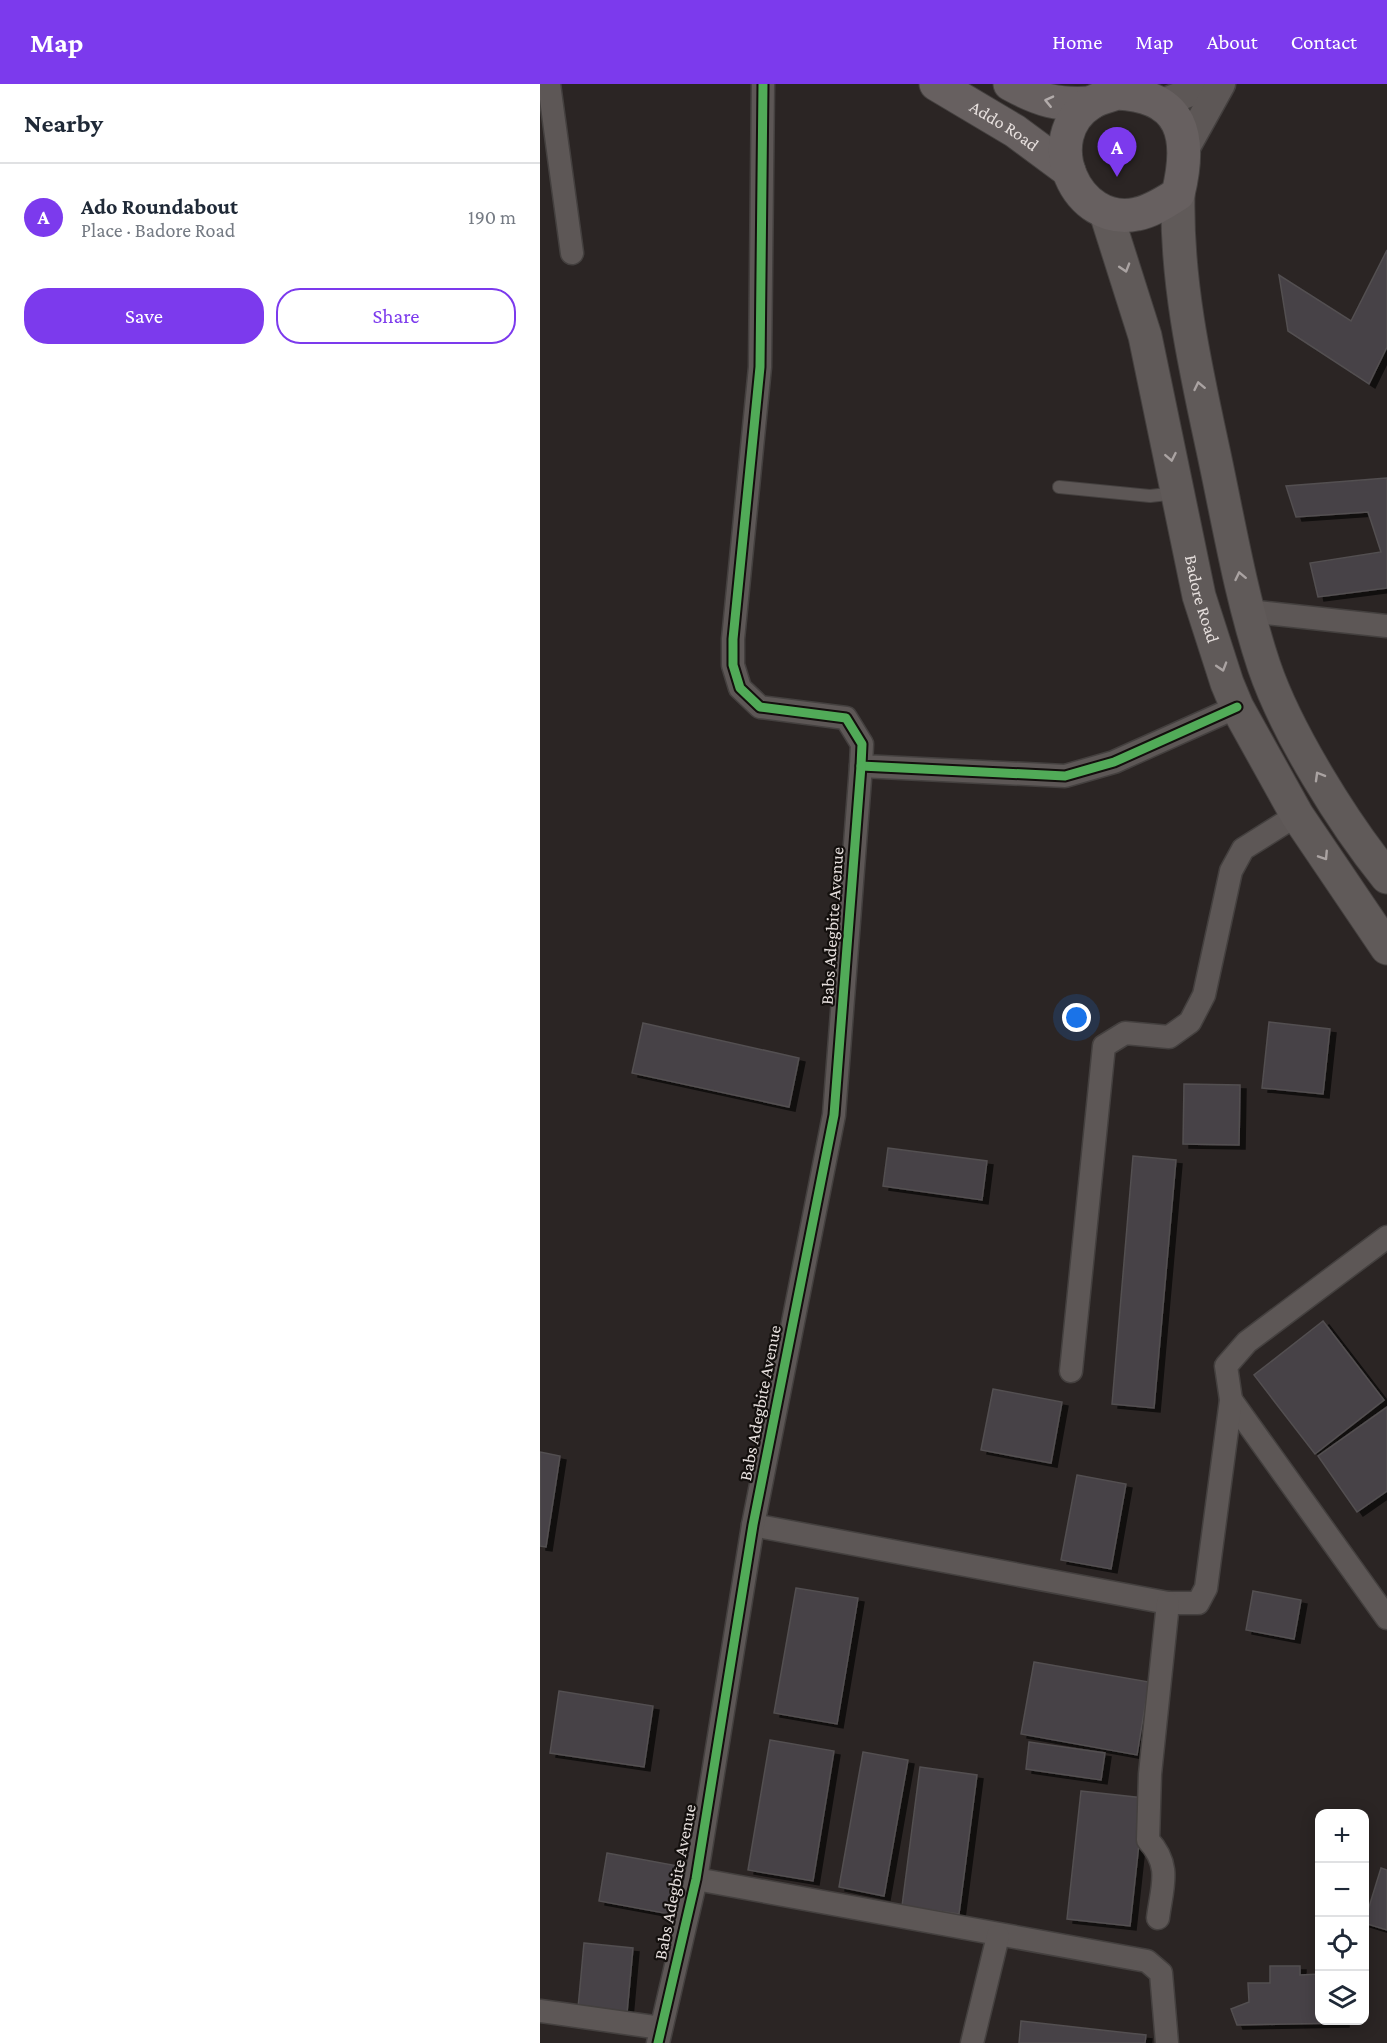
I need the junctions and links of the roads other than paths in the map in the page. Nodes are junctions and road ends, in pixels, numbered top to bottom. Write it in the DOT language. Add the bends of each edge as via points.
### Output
graph roads {
  1 [pos="549,84"];
  2 [pos="763,84"];
  3 [pos="936,84"];
  4 [pos="1010,84"];
  5 [pos="1211,84"];
  6 [pos="1221,84"];
  7 [pos="1108,93"];
  8 [pos="1160,104"];
  9 [pos="1186,147"];
  10 [pos="1069,171"];
  11 [pos="1178,194"];
  12 [pos="1106,213"];
  13 [pos="572,253"];
  14 [pos="1059,487"];
  15 [pos="1178,493"];
  16 [pos="1248,611"];
  17 [pos="1387,626"];
  18 [pos="1237,707"];
  19 [pos="861,766"];
  20 [pos="1297,815"];
  21 [pos="1387,877"];
  22 [pos="1387,948"];
  23 [pos="1387,1237"];
  24 [pos="1071,1371"];
  25 [pos="1231,1400"];
  26 [pos="753,1525"];
  27 [pos="1168,1603"];
  28 [pos="1387,1618"];
  29 [pos="696,1879"];
  30 [pos="1158,1918"];
  31 [pos="998,1936"];
  32 [pos="540,2011"];
  33 [pos="659,2036"];
  34 [pos="972,2043"];
  35 [pos="1167,2043"];
  1 -- 13 [label="street"];
  2 -- 19 [label="street, Babs Adegbite Avenue" via="760,368 733,665 740,688 760,706 846,718 862,744"];
  3 -- 10 [label="main road, Addo Road" via="1015,131"];
  7 -- 4 [label="main road, one-way" via="1067,105 1045,102"];
  5 -- 8 [label="street"];
  6 -- 9 [label="street"];
  7 -- 8 [label="main road" via="1140,94"];
  7 -- 10 [label="main road" via="1070,127 1064,159"];
  8 -- 9 [label="main road" via="1178,123"];
  9 -- 11 [label="main road"];
  10 -- 12 [label="main road" via="1082,198"];
  11 -- 12 [label="main road" via="1136,215"];
  16 -- 11 [label="main road, one-way" via="1188,333 1177,232"];
  12 -- 15 [label="main road, Badore Road, one-way" via="1145,336"];
  14 -- 15 [label="lane" via="1150,496"];
  15 -- 18 [label="main road, Badore Road, one-way" via="1199,596"];
  16 -- 17 [label="street"];
  21 -- 16 [label="main road, one-way" via="1326,787 1279,703"];
  18 -- 19 [label="street" via="1114,762 1065,776"];
  18 -- 20 [label="main road, Badore Road"];
  19 -- 26 [label="street, Babs Adegbite Avenue" via="834,1115"];
  20 -- 22 [label="main road, Badore Road, one-way"];
  20 -- 24 [label="street" via="1243,849 1231,871 1204,995 1190,1022 1169,1037 1125,1033 1104,1046"];
  23 -- 25 [label="street" via="1247,1342 1226,1366"];
  25 -- 27 [label="street" via="1206,1587 1198,1603"];
  25 -- 28 [label="street"];
  26 -- 27 [label="street"];
  26 -- 29 [label="street, Babs Adegbite Avenue"];
  27 -- 30 [label="street" via="1150,1774 1148,1840 1161,1853 1164,1870"];
  29 -- 31 [label="street"];
  29 -- 33 [label="street, Babs Adegbite Avenue"];
  31 -- 34 [label="street"];
  31 -- 35 [label="street" via="1147,1961 1161,1973"];
  32 -- 33 [label="street"];
}
